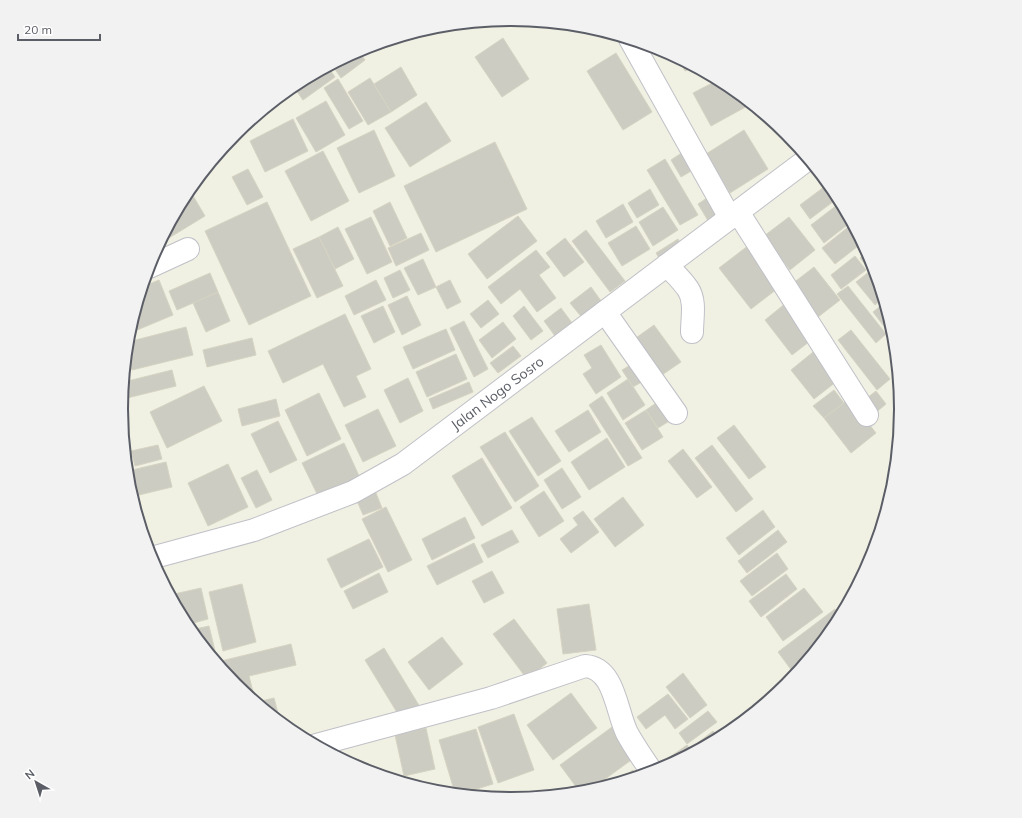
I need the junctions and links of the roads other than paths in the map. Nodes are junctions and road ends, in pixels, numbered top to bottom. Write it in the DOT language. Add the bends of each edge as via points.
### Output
graph roads {
  1 [pos="634,46"];
  2 [pos="804,162"];
  3 [pos="734,215"];
  4 [pos="188,249"];
  5 [pos="156,264"];
  6 [pos="667,265"];
  7 [pos="605,312"];
  8 [pos="692,332"];
  9 [pos="676,413"];
  10 [pos="867,415"];
  11 [pos="157,556"];
  12 [pos="323,743"];
  13 [pos="648,767"];
  1 -- 3 [label="street"];
  2 -- 3 [label="street, Jalan Nogo Sosro"];
  3 -- 6 [label="street, Jalan Nogo Sosro"];
  3 -- 10 [label="street"];
  4 -- 5 [label="street"];
  6 -- 7 [label="street, Jalan Nogo Sosro"];
  6 -- 8 [label="street" via="691,296"];
  7 -- 9 [label="street"];
  7 -- 11 [label="street, Jalan Nogo Sosro" via="403,464 353,492 254,530"];
  12 -- 13 [label="street" via="491,698 585,666 593,667 609,682 626,732"];
}
